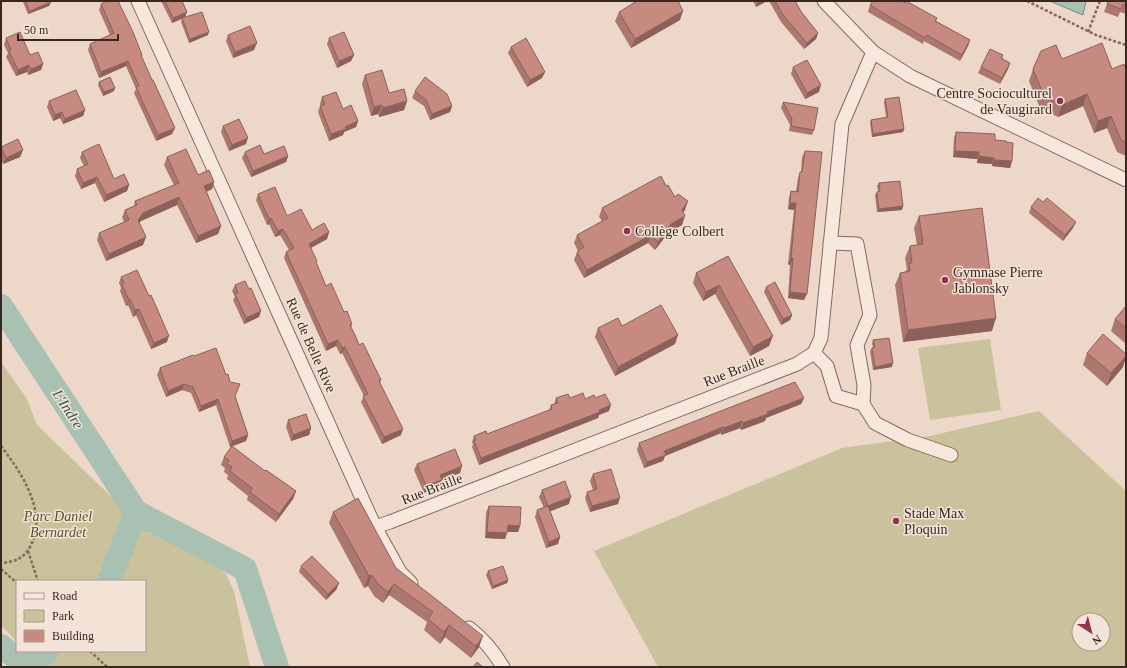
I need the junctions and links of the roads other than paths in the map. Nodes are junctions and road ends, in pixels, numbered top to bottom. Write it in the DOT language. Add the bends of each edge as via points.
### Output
graph roads {
  1 [pos="138,1"];
  2 [pos="824,1"];
  3 [pos="873,52"];
  4 [pos="1126,180"];
  5 [pos="830,243"];
  6 [pos="814,353"];
  7 [pos="863,404"];
  8 [pos="951,455"];
  9 [pos="375,526"];
  10 [pos="420,590"];
  11 [pos="462,623"];
  12 [pos="503,667"];
  1 -- 9 [label="street, Rue de Belle Rive"];
  2 -- 3 [label="street"];
  3 -- 4 [label="street" via="910,76"];
  3 -- 5 [label="street" via="842,124"];
  5 -- 6 [label="street" via="821,338"];
  5 -- 7 [label="street" via="857,244 870,315 857,345 864,385"];
  6 -- 7 [label="street" via="827,366 836,396"];
  6 -- 9 [label="street, Rue Braille" via="797,364"];
  7 -- 8 [label="street" via="875,423 908,440"];
  9 -- 10 [label="street, Rue de Belle Rive" via="400,572"];
  11 -- 12 [label="street" via="480,636"];
}
